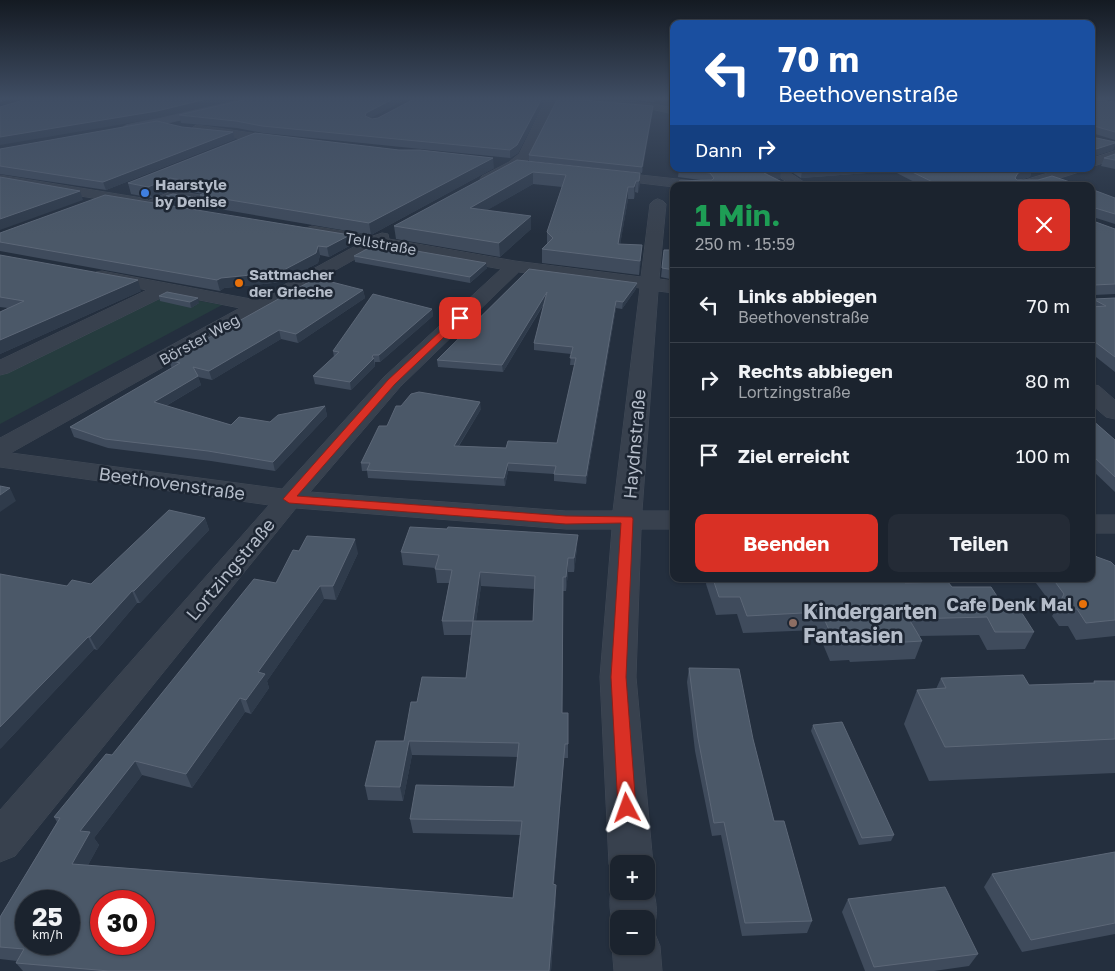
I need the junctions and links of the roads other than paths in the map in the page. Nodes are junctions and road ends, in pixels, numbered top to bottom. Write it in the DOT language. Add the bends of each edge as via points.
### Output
graph roads {
  1 [pos="240,143"];
  2 [pos="530,143"];
  3 [pos="233,146"];
  4 [pos="1115,155"];
  5 [pos="489,162"];
  6 [pos="1095,162"];
  7 [pos="514,165"];
  8 [pos="530,167"];
  9 [pos="780,172"];
  10 [pos="1065,172"];
  11 [pos="588,173"];
  12 [pos="0,178"];
  13 [pos="670,182"];
  14 [pos="796,182"];
  15 [pos="1033,182"];
  16 [pos="477,185"];
  17 [pos="137,186"];
  18 [pos="110,196"];
  19 [pos="148,203"];
  20 [pos="658,204"];
  21 [pos="83,207"];
  22 [pos="186,209"];
  23 [pos="216,214"];
  24 [pos="294,228"];
  25 [pos="394,230"];
  26 [pos="377,242"];
  27 [pos="515,266"];
  28 [pos="88,274"];
  29 [pos="662,286"];
  30 [pos="167,288"];
  31 [pos="258,306"];
  32 [pos="0,368"];
  33 [pos="1095,394"];
  34 [pos="1115,412"];
  35 [pos="0,448"];
  36 [pos="0,459"];
  37 [pos="289,499"];
  38 [pos="627,519"];
  39 [pos="670,520"];
  40 [pos="1095,524"];
  41 [pos="1115,524"];
  42 [pos="0,842"];
  43 [pos="630,855"];
  44 [pos="637,955"];
  45 [pos="638,971"];
  1 -- 3 [label="street"];
  2 -- 7 [label="street" via="524,156"];
  4 -- 6 [label="street"];
  5 -- 7 [label="street"];
  7 -- 8 [label="street"];
  7 -- 16 [label="street"];
  9 -- 14 [label="street"];
  10 -- 15 [label="street"];
  11 -- 13 [label="street"];
  12 -- 18 [label="street"];
  17 -- 18 [label="street"];
  18 -- 19 [label="street"];
  18 -- 21 [label="street"];
  19 -- 22 [label="street"];
  19 -- 22 [label="lane" via="173,194 210,199"];
  20 -- 29 [label="street, Haydnstraße"];
  22 -- 23 [label="street"];
  24 -- 26 [label="street, Tellstraße"];
  25 -- 26 [label="street, Börster Weg"];
  26 -- 27 [label="street, Tellstraße"];
  26 -- 31 [label="street, Börster Weg"];
  27 -- 29 [label="street, Tellstraße"];
  27 -- 37 [label="street, Lortzingstraße" via="392,382"];
  28 -- 30 [label="street"];
  29 -- 38 [label="street, Haydnstraße"];
  30 -- 31 [label="street"];
  30 -- 32 [label="street"];
  31 -- 35 [label="street, Börster Weg"];
  33 -- 34 [label="street"];
  36 -- 37 [label="street, Beethovenstraße"];
  37 -- 38 [label="street, Beethovenstraße" via="566,520"];
  37 -- 42 [label="street, Lortzingstraße"];
  38 -- 39 [label="street, Beethovenstraße"];
  38 -- 43 [label="street, Haydnstraße" via="618,677"];
  40 -- 41 [label="street"];
  44 -- 45 [label="street"];
}
